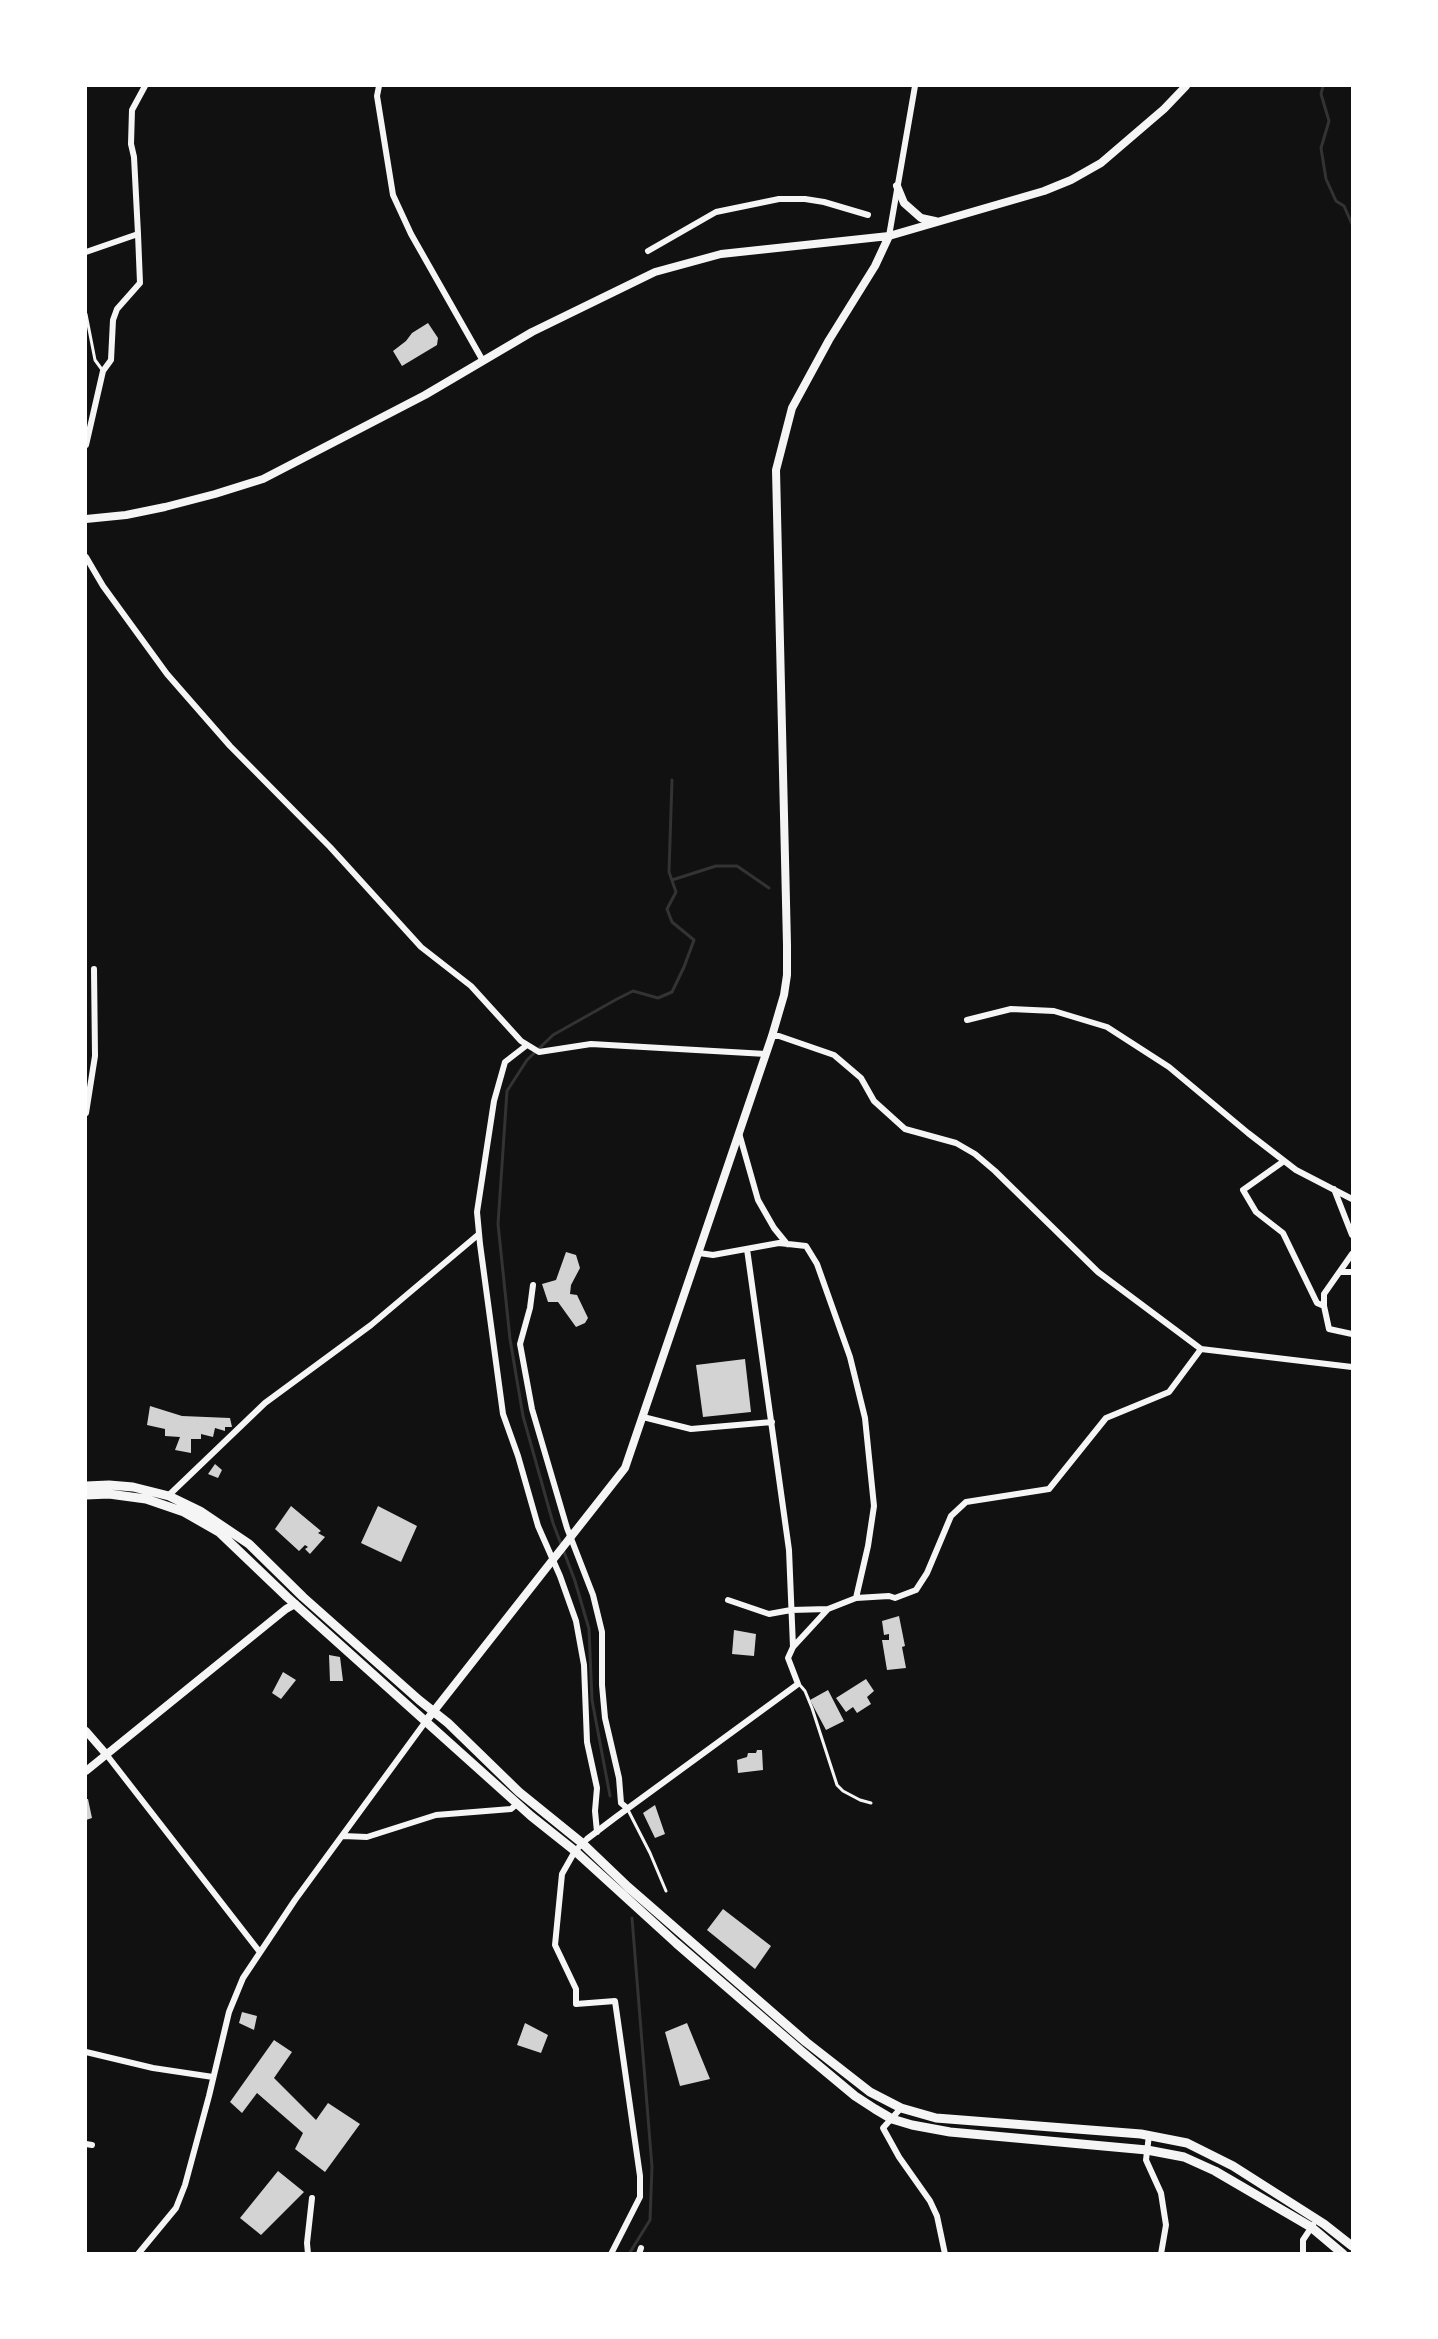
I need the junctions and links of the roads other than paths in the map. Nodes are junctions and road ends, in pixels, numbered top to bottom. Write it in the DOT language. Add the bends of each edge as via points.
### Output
graph roads {
  1 [pos="145,86"];
  2 [pos="379,86"];
  3 [pos="915,86"];
  4 [pos="1186,86"];
  5 [pos="897,186"];
  6 [pos="868,215"];
  7 [pos="946,221"];
  8 [pos="138,234"];
  9 [pos="889,236"];
  10 [pos="648,251"];
  11 [pos="86,252"];
  12 [pos="86,314"];
  13 [pos="483,361"];
  14 [pos="103,371"];
  15 [pos="86,445"];
  16 [pos="86,519"];
  17 [pos="86,557"];
  18 [pos="94,969"];
  19 [pos="967,1020"];
  20 [pos="772,1036"];
  21 [pos="530,1046"];
  22 [pos="766,1054"];
  23 [pos="86,1113"];
  24 [pos="739,1133"];
  25 [pos="1284,1161"];
  26 [pos="1334,1189"];
  27 [pos="1353,1199"];
  28 [pos="479,1234"];
  29 [pos="1353,1235"];
  30 [pos="787,1244"];
  31 [pos="747,1249"];
  32 [pos="699,1253"];
  33 [pos="1353,1254"];
  34 [pos="1341,1272"];
  35 [pos="1353,1272"];
  36 [pos="533,1285"];
  37 [pos="1324,1306"];
  38 [pos="1353,1334"];
  39 [pos="1201,1349"];
  40 [pos="1353,1366"];
  41 [pos="643,1417"];
  42 [pos="772,1422"];
  43 [pos="86,1486"];
  44 [pos="86,1495"];
  45 [pos="169,1496"];
  46 [pos="162,1504"];
  47 [pos="570,1537"];
  48 [pos="553,1563"];
  49 [pos="856,1598"];
  50 [pos="728,1600"];
  51 [pos="295,1604"];
  52 [pos="828,1609"];
  53 [pos="791,1610"];
  54 [pos="793,1647"];
  55 [pos="798,1684"];
  56 [pos="435,1712"];
  57 [pos="426,1721"];
  58 [pos="86,1731"];
  59 [pos="106,1754"];
  60 [pos="86,1771"];
  61 [pos="871,1803"];
  62 [pos="517,1804"];
  63 [pos="627,1808"];
  64 [pos="600,1830"];
  65 [pos="343,1836"];
  66 [pos="579,1847"];
  67 [pos="666,1891"];
  68 [pos="259,1951"];
  69 [pos="86,2052"];
  70 [pos="213,2077"];
  71 [pos="901,2108"];
  72 [pos="892,2119"];
  73 [pos="1149,2135"];
  74 [pos="1147,2150"];
  75 [pos="312,2198"];
  76 [pos="1314,2224"];
  77 [pos="1353,2246"];
  78 [pos="138,2253"];
  79 [pos="308,2253"];
  80 [pos="611,2253"];
  81 [pos="945,2253"];
  82 [pos="1161,2253"];
  83 [pos="1303,2253"];
  84 [pos="1343,2253"];
  1 -- 8 [label="street" via="132,110"];
  2 -- 13 [label="street" via="393,195"];
  3 -- 5 [label="street"];
  4 -- 7 [label="street" via="1101,163 1071,180"];
  5 -- 7 [label="street" via="904,203 921,218"];
  5 -- 9 [label="street"];
  6 -- 10 [label="street" via="814,200 779,199 716,212"];
  7 -- 9 [label="street"];
  8 -- 11 [label="street"];
  8 -- 14 [label="street" via="140,283 117,309 111,360"];
  9 -- 13 [label="street" via="721,254 655,272 532,332"];
  9 -- 20 [label="street" via="792,408 776,470 788,945 784,995"];
  12 -- 14 [label="lane" via="95,360"];
  13 -- 16 [label="street" via="263,479 165,507"];
  14 -- 15 [label="street"];
  17 -- 21 [label="street" via="166,674 230,746 421,947 471,986"];
  18 -- 23 [label="street" via="95,1056"];
  19 -- 25 [label="street" via="1011,1009 1054,1011 1107,1027 1169,1067"];
  20 -- 22 [label="street"];
  20 -- 39 [label="street" via="834,1055 861,1078 874,1101 905,1129 956,1143 975,1154 1098,1272"];
  21 -- 22 [label="street" via="539,1052 591,1044"];
  21 -- 28 [label="street" via="505,1062 494,1101 477,1212"];
  22 -- 24 [label="street"];
  24 -- 30 [label="street" via="758,1200"];
  24 -- 32 [label="street"];
  25 -- 26 [label="street"];
  25 -- 37 [label="street" via="1243,1190 1256,1212 1283,1233 1317,1303"];
  26 -- 27 [label="street"];
  26 -- 29 [label="street"];
  28 -- 45 [label="street" via="371,1325 265,1403"];
  28 -- 48 [label="street" via="503,1414"];
  30 -- 31 [label="street"];
  30 -- 49 [label="street" via="806,1246 817,1264 850,1357 865,1418 874,1506"];
  31 -- 32 [label="street" via="713,1255"];
  31 -- 42 [label="street"];
  32 -- 41 [label="street"];
  33 -- 34 [label="street"];
  34 -- 35 [label="street"];
  34 -- 37 [label="street" via="1324,1294"];
  36 -- 47 [label="street" via="520,1344 532,1409"];
  37 -- 38 [label="street" via="1329,1329"];
  39 -- 40 [label="street"];
  39 -- 49 [label="street" via="1169,1392 1106,1418 1049,1489 966,1502 951,1516 916,1590 895,1598"];
  41 -- 42 [label="street" via="691,1429"];
  41 -- 47 [label="street" via="625,1467"];
  42 -- 53 [label="street" via="789,1550"];
  43 -- 45 [label="main road" via="125,1486"];
  44 -- 46 [label="main road" via="109,1494"];
  45 -- 46 [label="street"];
  45 -- 56 [label="main road" via="200,1511 249,1544 303,1597"];
  46 -- 51 [label="main road" via="219,1532"];
  47 -- 48 [label="street"];
  47 -- 63 [label="street" via="593,1594 602,1632 605,1718 621,1803"];
  48 -- 56 [label="street"];
  48 -- 64 [label="street" via="576,1621 584,1665 587,1742 597,1788 595,1811"];
  49 -- 52 [label="street"];
  50 -- 53 [label="street" via="769,1614"];
  51 -- 57 [label="main road"];
  51 -- 59 [label="street"];
  52 -- 53 [label="street"];
  52 -- 54 [label="street"];
  53 -- 54 [label="street"];
  54 -- 55 [label="street" via="789,1659"];
  55 -- 61 [label="lane" via="812,1708 837,1785"];
  55 -- 63 [label="street"];
  56 -- 57 [label="street"];
  56 -- 66 [label="main road"];
  57 -- 62 [label="main road"];
  57 -- 65 [label="street"];
  58 -- 59 [label="street"];
  59 -- 60 [label="street"];
  59 -- 68 [label="street"];
  62 -- 65 [label="street" via="511,1809 436,1815 367,1837"];
  62 -- 66 [label="main road"];
  63 -- 64 [label="street"];
  63 -- 67 [label="lane"];
  64 -- 66 [label="street"];
  65 -- 68 [label="street"];
  66 -- 71 [label="main road" via="845,2074"];
  66 -- 72 [label="main road" via="611,1885 667,1934 833,2078"];
  66 -- 80 [label="street" via="562,1874 555,1945 576,1989 576,2004 615,2001 640,2175 640,2197"];
  68 -- 70 [label="street" via="229,2012"];
  69 -- 70 [label="street"];
  70 -- 78 [label="street" via="176,2208"];
  71 -- 72 [label="street"];
  71 -- 73 [label="main road" via="936,2118"];
  72 -- 74 [label="main road" via="950,2132"];
  72 -- 81 [label="street" via="883,2128 930,2201"];
  73 -- 74 [label="street"];
  73 -- 76 [label="main road" via="1187,2143 1233,2166"];
  74 -- 76 [label="main road" via="1184,2157"];
  74 -- 82 [label="street" via="1146,2160 1161,2193 1166,2225"];
  75 -- 79 [label="street"];
  76 -- 77 [label="main road"];
  76 -- 83 [label="street" via="1303,2240"];
  76 -- 84 [label="main road"];
}
